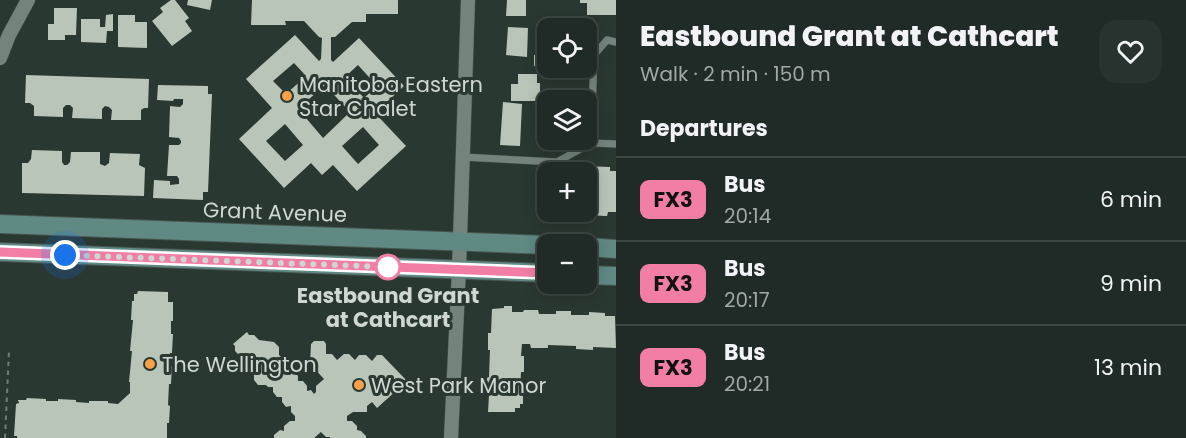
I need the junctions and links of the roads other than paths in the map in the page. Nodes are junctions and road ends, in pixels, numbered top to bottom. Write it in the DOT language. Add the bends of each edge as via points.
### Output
graph roads {
  1 [pos="28,0"];
  2 [pos="468,0"];
  3 [pos="616,42"];
  4 [pos="0,58"];
  5 [pos="593,90"];
  6 [pos="597,143"];
  7 [pos="616,144"];
  8 [pos="578,150"];
  9 [pos="462,157"];
  10 [pos="0,224"];
  11 [pos="459,241"];
  12 [pos="537,245"];
  13 [pos="597,248"];
  14 [pos="616,249"];
  15 [pos="0,252"];
  16 [pos="459,269"];
  17 [pos="537,273"];
  18 [pos="597,275"];
  19 [pos="616,276"];
  20 [pos="451,438"];
  1 -- 4 [label="street"];
  2 -- 9 [label="street"];
  3 -- 5 [label="lane" via="607,40 594,55"];
  6 -- 7 [label="lane"];
  8 -- 9 [label="lane" via="557,162"];
  9 -- 11 [label="street"];
  10 -- 11 [label="main road, Grant Avenue"];
  11 -- 12 [label="main road, Grant Avenue"];
  11 -- 16 [label="street"];
  13 -- 14 [label="main road"];
  15 -- 16 [label="main road"];
  16 -- 17 [label="main road"];
  16 -- 20 [label="street"];
  18 -- 19 [label="main road"];
}
